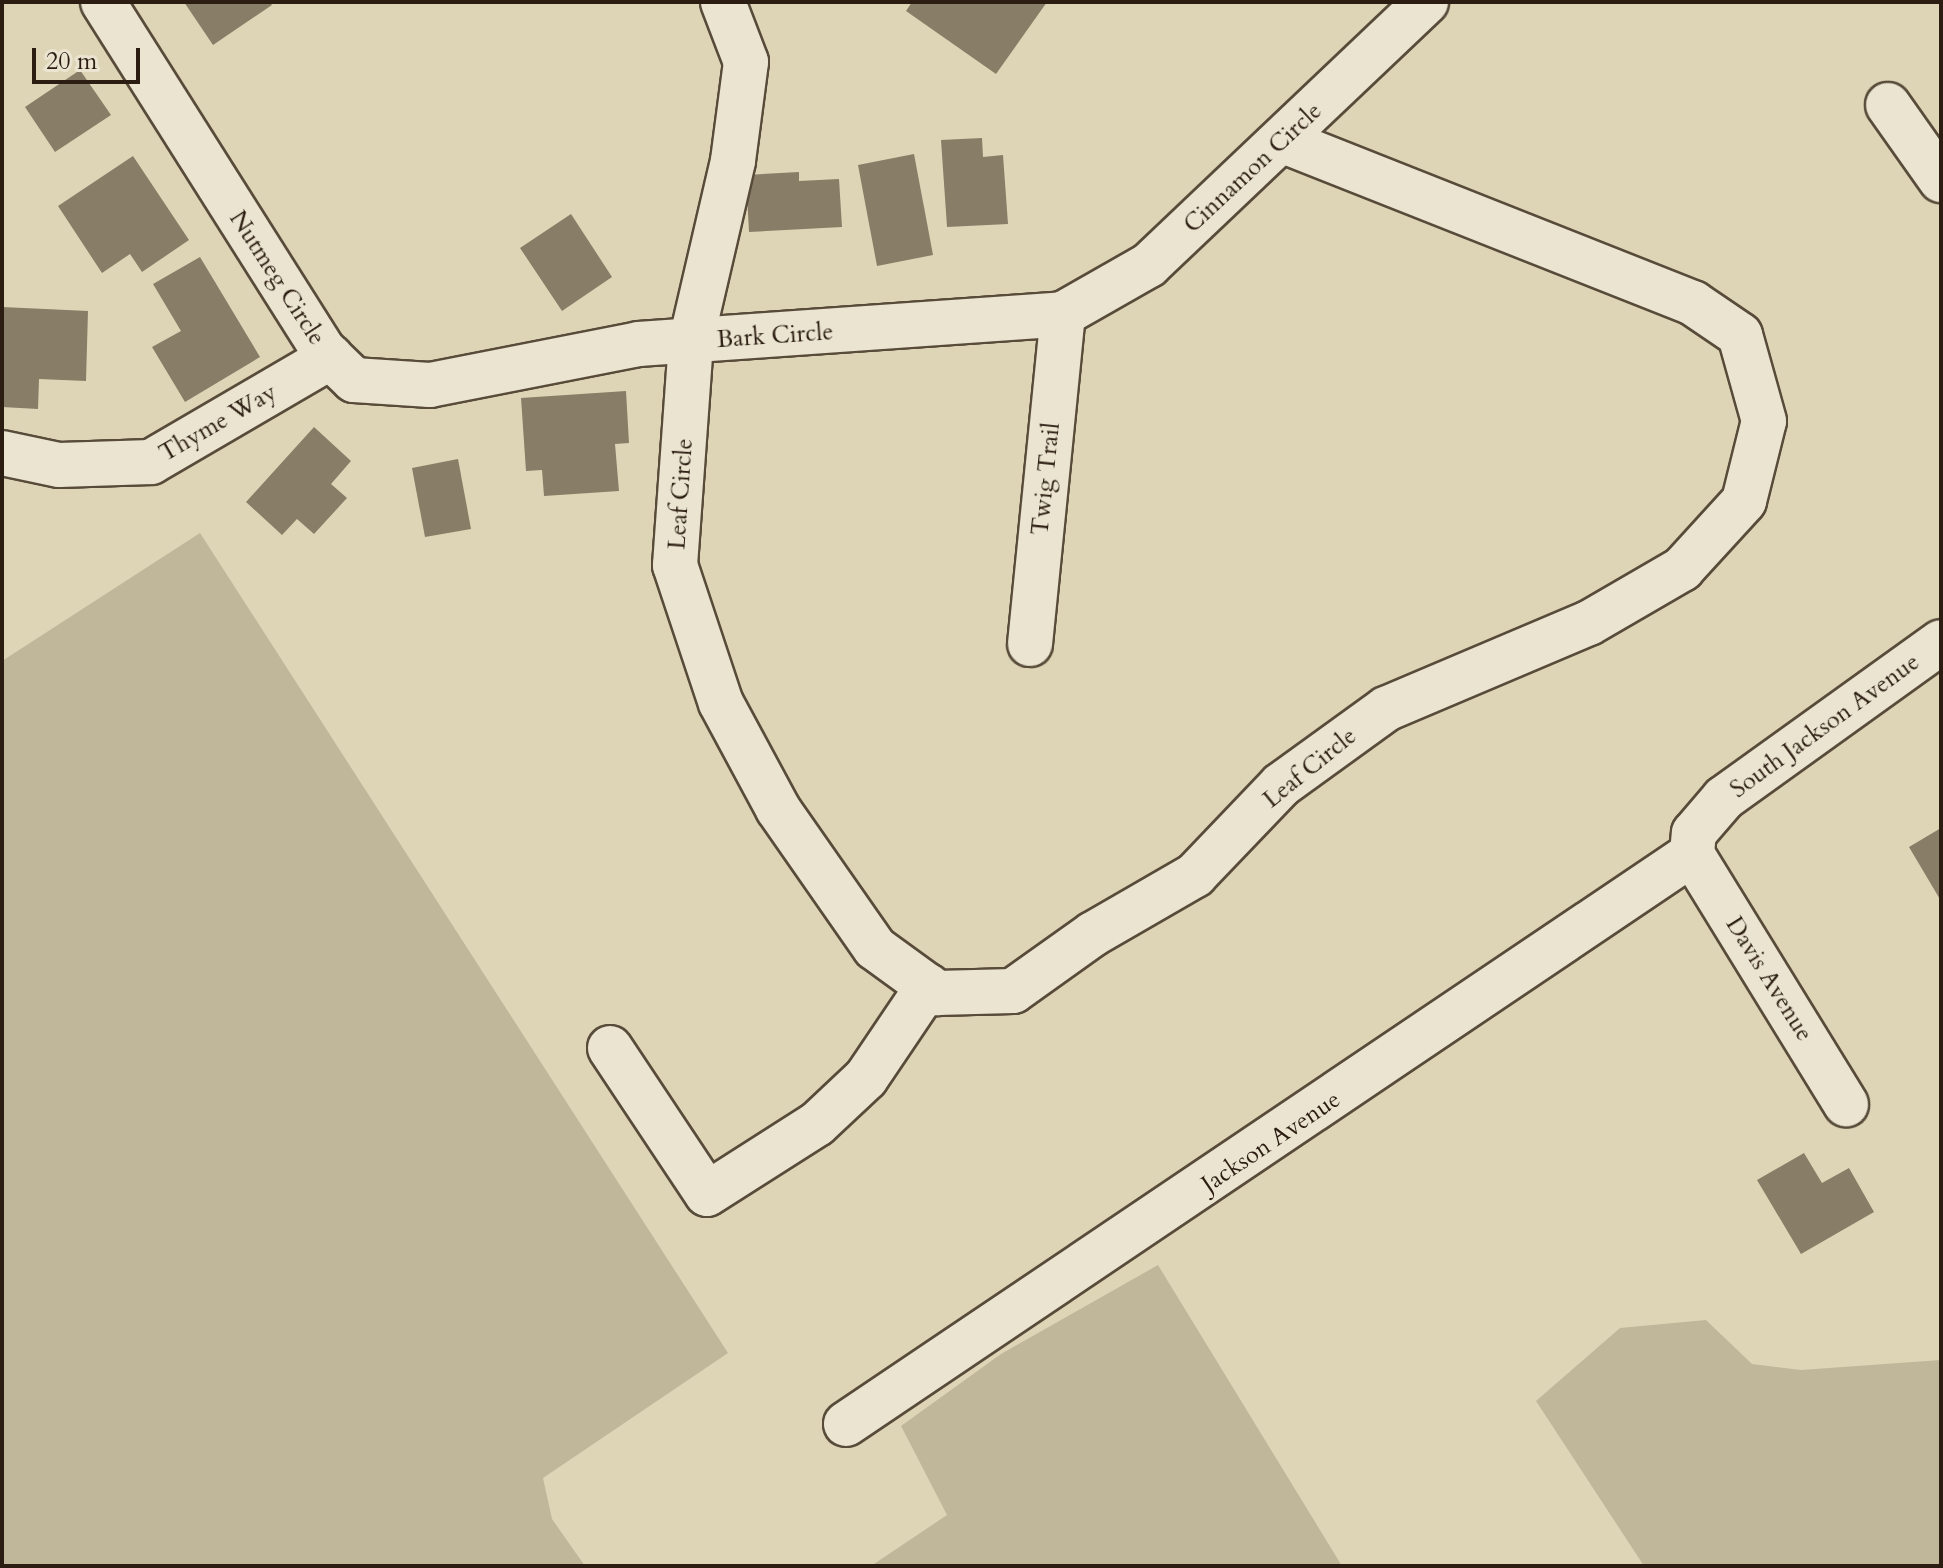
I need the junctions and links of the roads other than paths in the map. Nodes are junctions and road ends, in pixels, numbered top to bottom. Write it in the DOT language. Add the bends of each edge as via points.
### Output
graph roads {
  1 [pos="103,2"];
  2 [pos="723,2"];
  3 [pos="1426,2"];
  4 [pos="1888,105"];
  5 [pos="1284,141"];
  6 [pos="1941,180"];
  7 [pos="1063,314"];
  8 [pos="691,342"];
  9 [pos="331,357"];
  10 [pos="2,453"];
  11 [pos="1941,642"];
  12 [pos="1030,644"];
  13 [pos="1692,854"];
  14 [pos="928,986"];
  15 [pos="610,1048"];
  16 [pos="1846,1104"];
  17 [pos="846,1424"];
  1 -- 9 [label="street, Nutmeg Circle"];
  2 -- 8 [label="street, Bark Circle" via="746,62 733,161"];
  3 -- 5 [label="street, Cinnamon Circle"];
  4 -- 6 [label="street"];
  5 -- 7 [label="street, Cinnamon Circle" via="1149,265"];
  5 -- 14 [label="street, Leaf Circle" via="1693,303 1740,335 1764,421 1744,501 1682,569 1589,623 1386,709 1281,785 1195,875 1093,934 1013,991 937,993"];
  7 -- 8 [label="street, Bark Circle"];
  7 -- 12 [label="street, Twig Trail"];
  8 -- 9 [label="street, Nutmeg Circle" via="639,344 430,385 354,380"];
  8 -- 14 [label="street, Leaf Circle" via="675,565 721,703 778,809 875,948"];
  9 -- 10 [label="street, Thyme Way" via="151,462 59,465"];
  11 -- 13 [label="street, South Jackson Avenue" via="1724,798 1694,833"];
  13 -- 16 [label="street, Davis Avenue"];
  13 -- 17 [label="street, Jackson Avenue"];
  14 -- 15 [label="street" via="866,1078 817,1124 707,1194"];
}
